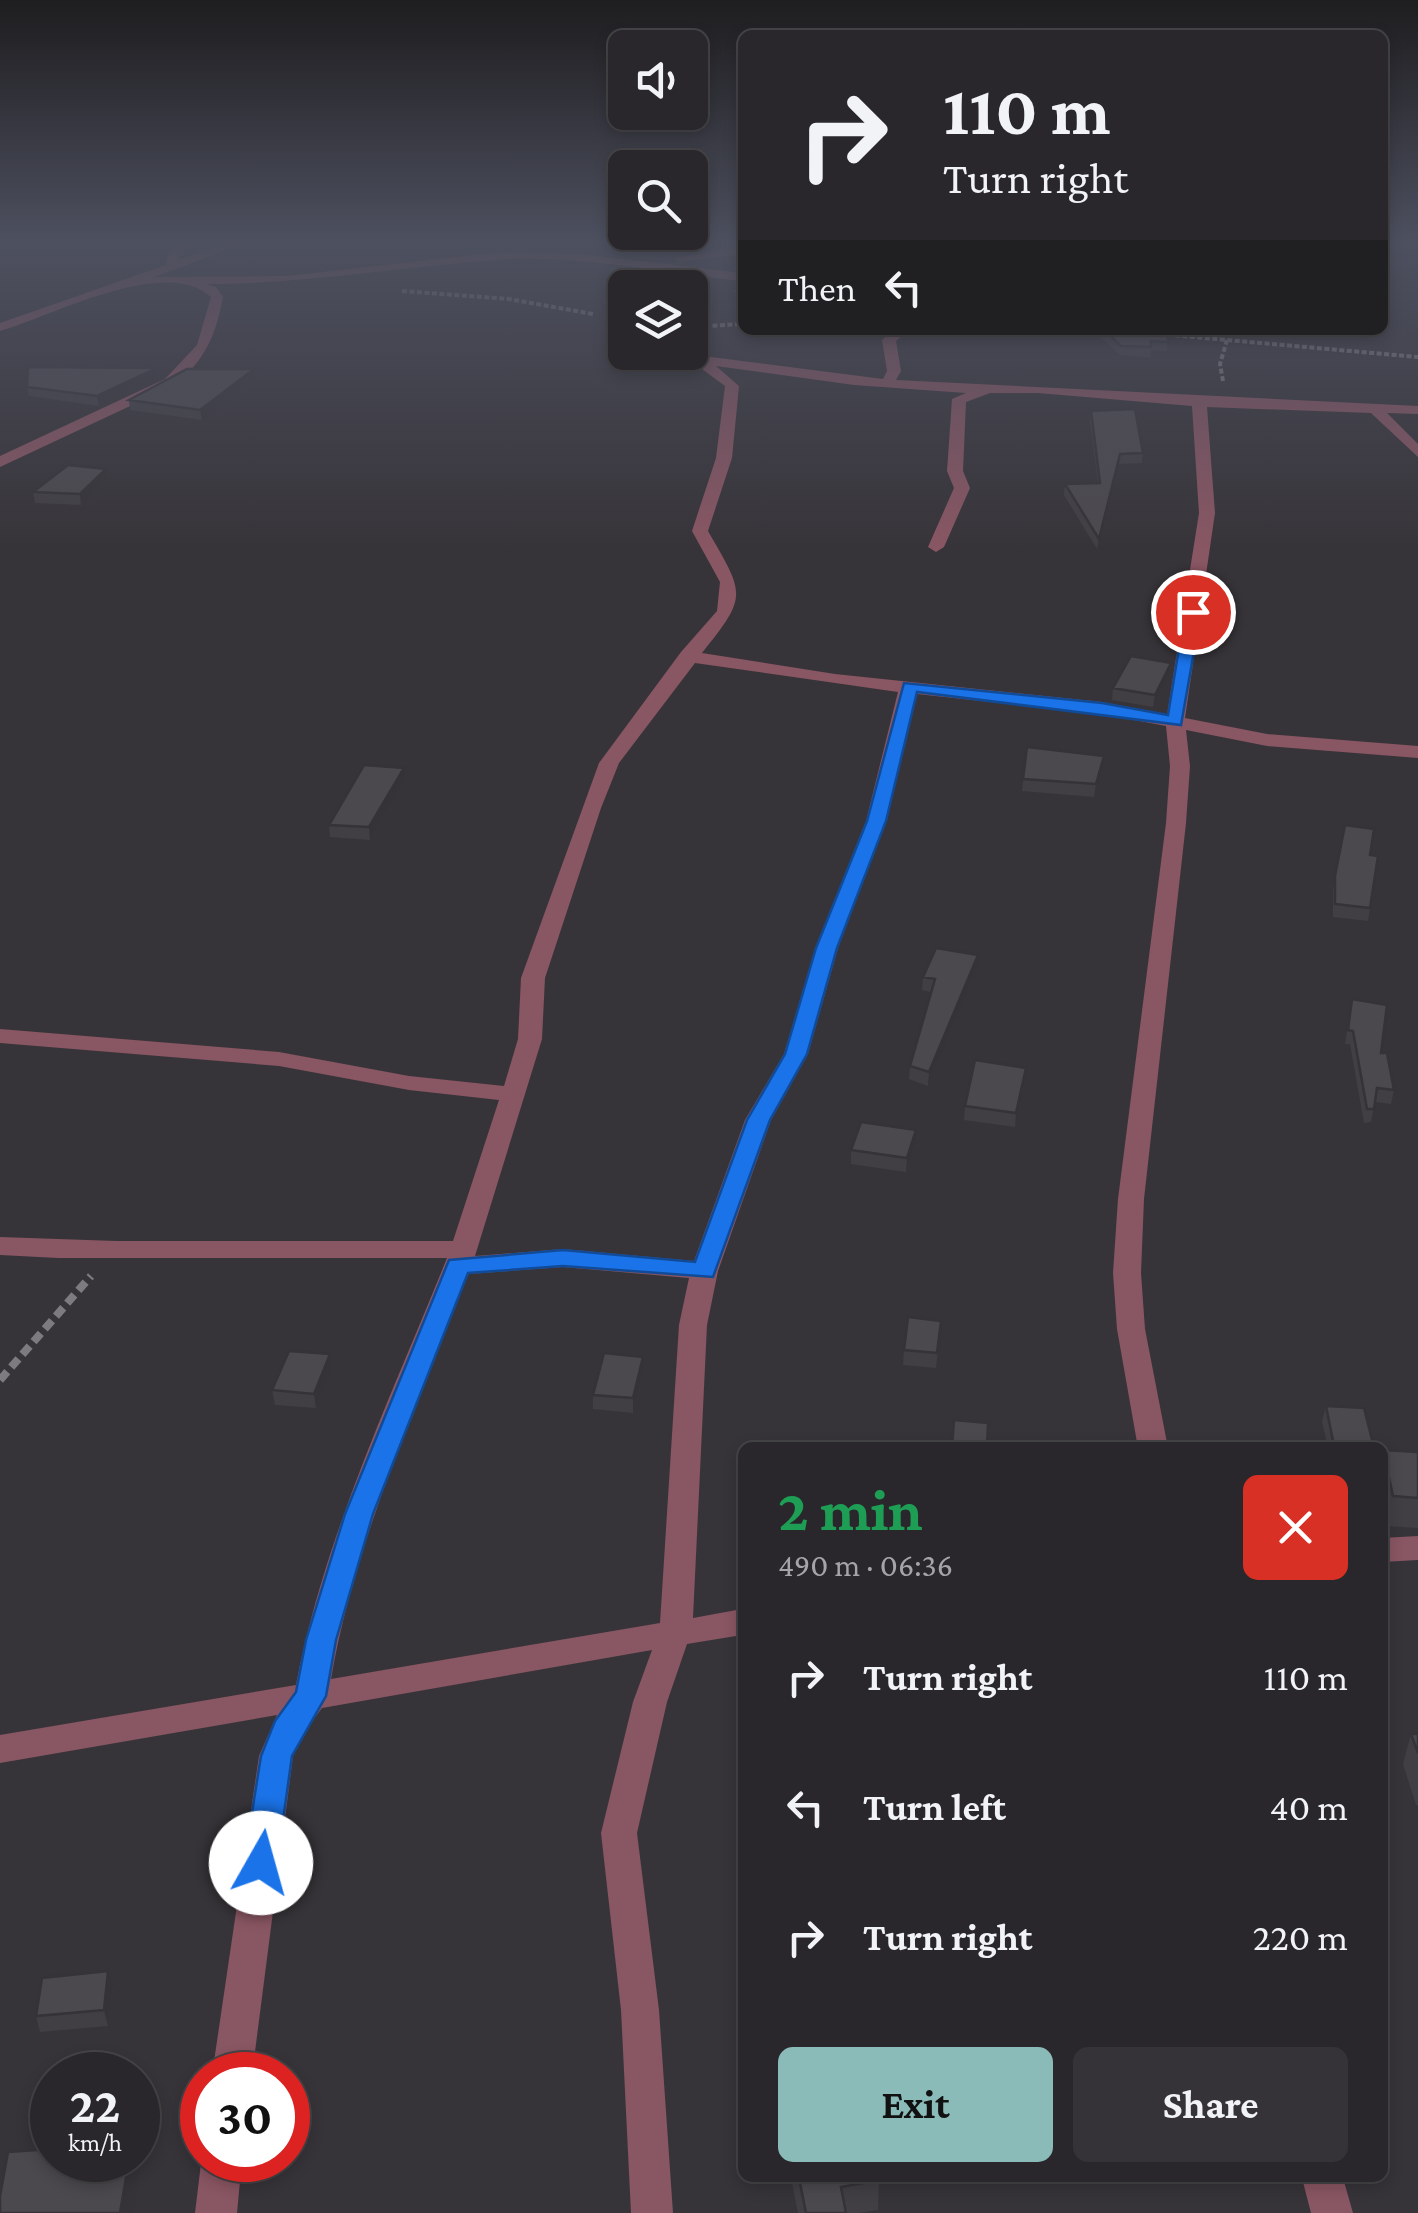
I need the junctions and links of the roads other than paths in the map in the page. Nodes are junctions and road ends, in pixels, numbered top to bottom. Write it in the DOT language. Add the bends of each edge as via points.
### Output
graph roads {
  1 [pos="208,342"];
  2 [pos="889,342"];
  3 [pos="708,357"];
  4 [pos="708,369"];
  5 [pos="887,384"];
  6 [pos="1038,389"];
  7 [pos="1199,402"];
  8 [pos="1376,410"];
  9 [pos="1418,410"];
  10 [pos="1418,452"];
  11 [pos="0,462"];
  12 [pos="936,547"];
  13 [pos="688,656"];
  14 [pos="910,686"];
  15 [pos="1175,722"];
  16 [pos="1418,752"];
  17 [pos="0,1036"];
  18 [pos="513,1094"];
  19 [pos="0,1246"];
  20 [pos="461,1258"];
  21 [pos="704,1271"];
  22 [pos="1152,1442"];
  23 [pos="1418,1548"];
  24 [pos="1388,1550"];
  25 [pos="738,1622"];
  26 [pos="676,1630"];
  27 [pos="311,1696"];
  28 [pos="0,1748"];
  29 [pos="235,2052"];
  30 [pos="219,2182"];
  31 [pos="1324,2182"];
  32 [pos="216,2213"];
  33 [pos="652,2213"];
  34 [pos="1332,2213"];
  1 -- 11 [label="street" via="170,382"];
  2 -- 5 [label="street" via="894,371"];
  3 -- 5 [label="street"];
  4 -- 13 [label="street" via="723,373 732,386 724,458 700,531 723,564 729,601 714,631"];
  5 -- 6 [label="street"];
  6 -- 7 [label="street"];
  6 -- 12 [label="street" via="960,400 955,471 962,488"];
  7 -- 8 [label="street"];
  7 -- 15 [label="street" via="1208,513"];
  8 -- 9 [label="street"];
  8 -- 10 [label="street"];
  13 -- 14 [label="street"];
  13 -- 18 [label="street" via="610,763 591,808 533,978 530,1039"];
  14 -- 15 [label="street"];
  14 -- 21 [label="street" via="876,821 826,948 796,1054 758,1120"];
  15 -- 16 [label="street" via="1267,740"];
  15 -- 22 [label="street" via="1176,823 1128,1273"];
  17 -- 18 [label="street" via="279,1059"];
  18 -- 20 [label="street"];
  19 -- 20 [label="street" via="111,1252 326,1246"];
  20 -- 21 [label="street" via="563,1258"];
  20 -- 27 [label="street" via="359,1514"];
  21 -- 26 [label="street" via="693,1325"];
  23 -- 24 [label="street"];
  25 -- 26 [label="street"];
  26 -- 27 [label="street"];
  26 -- 33 [label="street" via="650,1702 619,1834 640,2010"];
  27 -- 28 [label="street"];
  27 -- 29 [label="street" via="286,1730 270,1786"];
  30 -- 32 [label="street"];
  31 -- 34 [label="street"];
}
